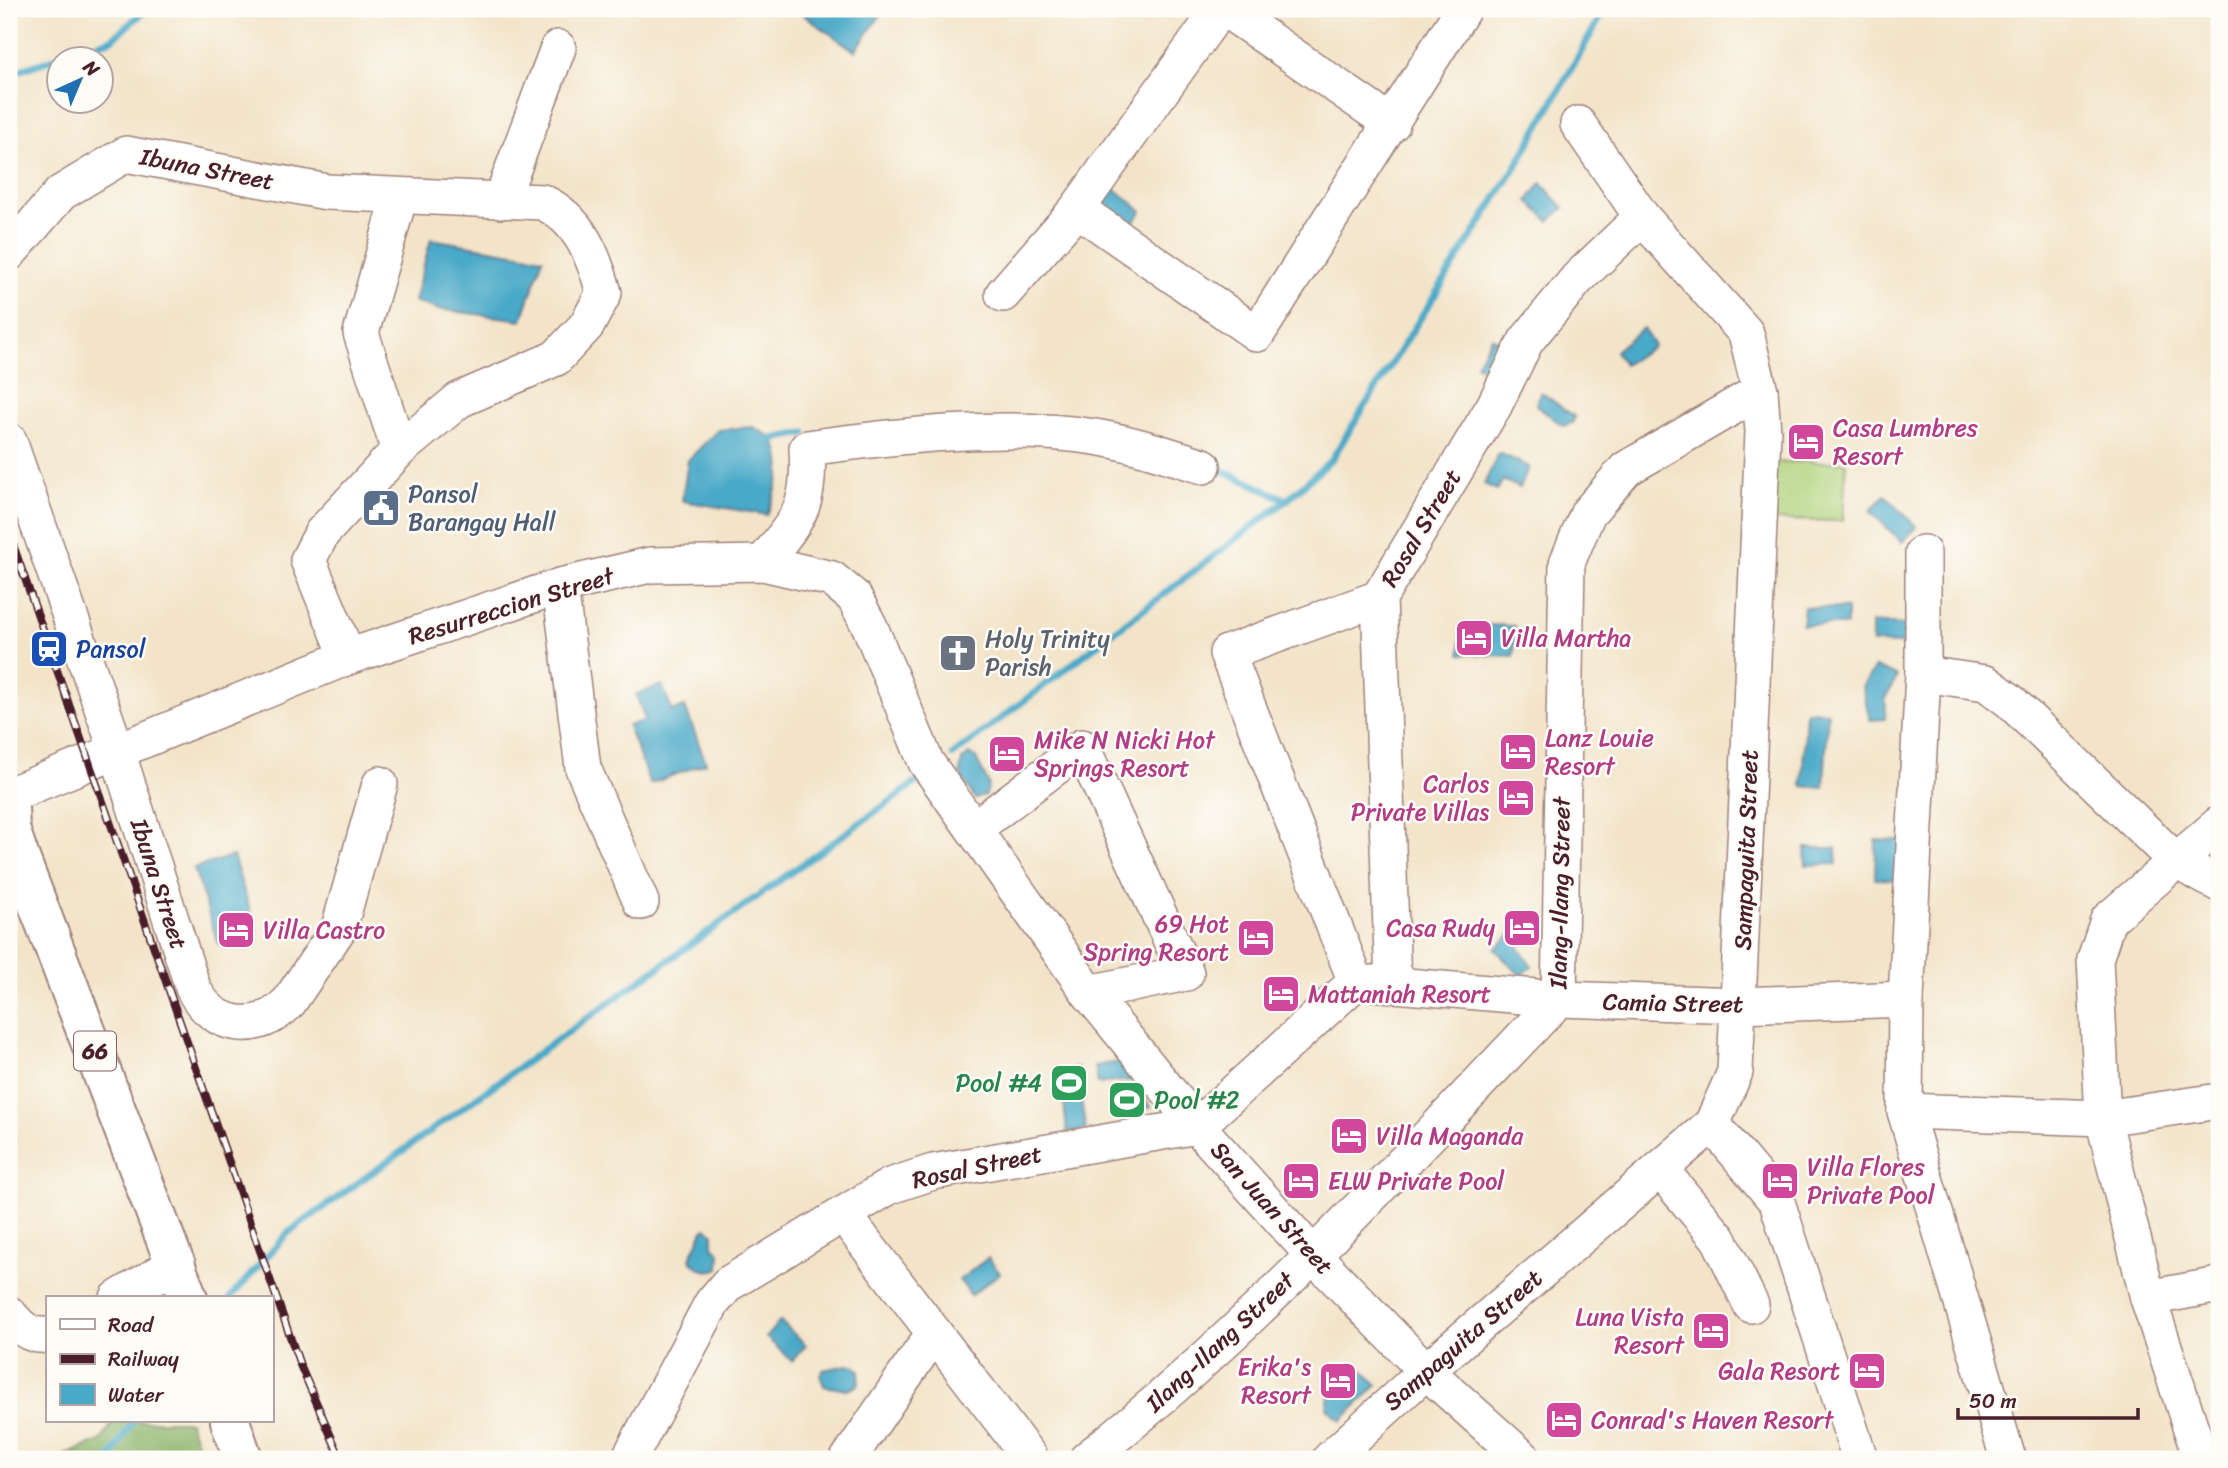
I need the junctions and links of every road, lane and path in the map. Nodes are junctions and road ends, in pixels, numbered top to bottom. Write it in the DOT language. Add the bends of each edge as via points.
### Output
graph roads {
  1 [pos="1220,9"];
  2 [pos="1225,9"];
  3 [pos="1463,9"];
  4 [pos="558,48"];
  5 [pos="1392,124"];
  6 [pos="1578,124"];
  7 [pos="400,196"];
  8 [pos="501,201"];
  9 [pos="1077,209"];
  10 [pos="1642,217"];
  11 [pos="9,253"];
  12 [pos="1003,294"];
  13 [pos="1760,391"];
  14 [pos="9,441"];
  15 [pos="398,450"];
  16 [pos="1203,466"];
  17 [pos="1923,553"];
  18 [pos="763,563"];
  19 [pos="559,586"];
  20 [pos="1379,598"];
  21 [pos="348,657"];
  22 [pos="1923,674"];
  23 [pos="117,751"];
  24 [pos="935,775"];
  25 [pos="380,784"];
  26 [pos="9,795"];
  27 [pos="9,806"];
  28 [pos="2219,824"];
  29 [pos="975,828"];
  30 [pos="2176,861"];
  31 [pos="14,867"];
  32 [pos="2219,884"];
  33 [pos="640,902"];
  34 [pos="1356,982"];
  35 [pos="1393,984"];
  36 [pos="1089,993"];
  37 [pos="1559,999"];
  38 [pos="1906,999"];
  39 [pos="1740,1005"];
  40 [pos="2219,1101"];
  41 [pos="1905,1111"];
  42 [pos="2103,1118"];
  43 [pos="1713,1124"];
  44 [pos="1197,1126"];
  45 [pos="1660,1169"];
  46 [pos="843,1214"];
  47 [pos="1313,1255"];
  48 [pos="184,1285"];
  49 [pos="2219,1285"];
  50 [pos="127,1296"];
  51 [pos="2148,1298"];
  52 [pos="1751,1305"];
  53 [pos="9,1314"];
  54 [pos="934,1333"];
  55 [pos="46,1335"];
  56 [pos="1426,1371"];
  57 [pos="230,1422"];
  58 [pos="243,1459"];
  59 [pos="629,1459"];
  60 [pos="848,1459"];
  61 [pos="1031,1459"];
  62 [pos="1087,1459"];
  63 [pos="1330,1459"];
  64 [pos="1524,1459"];
  65 [pos="1860,1459"];
  66 [pos="2008,1459"];
  67 [pos="2201,1459"];
  1 -- 9 [label="street"];
  2 -- 5 [label="street"];
  3 -- 5 [label="street"];
  4 -- 8 [label="street"];
  5 -- 9 [label="street" via="1257,334"];
  6 -- 10 [label="street, Sampaguita Street"];
  7 -- 8 [label="street, Ibuna Street"];
  7 -- 11 [label="street, Ibuna Street" via="327,191 126,154 61,193"];
  7 -- 15 [label="street" via="361,333"];
  8 -- 15 [label="street, Ibuna Street" via="542,202 564,216 580,233 596,263 604,293 587,325 556,358 459,400"];
  9 -- 12 [label="street"];
  10 -- 13 [label="street, Sampaguita Street" via="1746,333"];
  10 -- 20 [label="street, Rosal Street" via="1577,279 1526,341 1494,406"];
  13 -- 37 [label="street, Ilang-Ilang Street" via="1626,469 1588,513 1567,563"];
  13 -- 39 [label="street, Sampaguita Street" via="1763,432"];
  14 -- 23 [label="street, Ibuna Street"];
  15 -- 21 [label="street, Ibuna Street" via="322,533 308,560"];
  16 -- 18 [label="street" via="1119,443 1045,432 894,436 807,448 809,477 800,516"];
  17 -- 22 [label="street"];
  18 -- 19 [label="street, Resurreccion Street" via="650,565"];
  18 -- 24 [label="street, Resurreccion Street" via="832,579 854,597"];
  19 -- 21 [label="street, Resurreccion Street"];
  19 -- 33 [label="street" via="583,768"];
  20 -- 34 [label="street" via="1227,653"];
  20 -- 35 [label="street, Rosal Street"];
  21 -- 23 [label="street, Resurreccion Street"];
  22 -- 30 [label="street" via="1986,684 2010,701"];
  22 -- 38 [label="street"];
  23 -- 25 [label="street, Ibuna Street" via="192,988 206,1009 240,1024 254,1024 279,1013 339,928"];
  23 -- 26 [label="street, Resurreccion Street"];
  24 -- 29 [label="street, San Juan Street"];
  27 -- 31 [label="main road, 66"];
  28 -- 30 [label="street"];
  29 -- 36 [label="street, San Juan Street"];
  29 -- 36 [label="street" via="1082,747 1186,973"];
  30 -- 32 [label="street"];
  30 -- 42 [label="street" via="2108,920 2095,959"];
  31 -- 48 [label="main road, 66"];
  34 -- 35 [label="street, Camia Street"];
  34 -- 44 [label="street"];
  35 -- 37 [label="street, Camia Street"];
  36 -- 44 [label="street, San Juan Street"];
  37 -- 39 [label="street, Camia Street"];
  37 -- 47 [label="street, Ilang-Ilang Street"];
  38 -- 39 [label="street, Camia Street"];
  38 -- 41 [label="street"];
  39 -- 43 [label="street, Sampaguita Street" via="1735,1072"];
  40 -- 42 [label="street"];
  41 -- 42 [label="street"];
  41 -- 66 [label="street"];
  42 -- 51 [label="street"];
  43 -- 45 [label="street, Sampaguita Street"];
  43 -- 65 [label="street" via="1777,1202"];
  44 -- 46 [label="street, Rosal Street" via="933,1172 890,1186"];
  44 -- 47 [label="street, San Juan Street"];
  45 -- 52 [label="street" via="1719,1239"];
  45 -- 56 [label="street, Sampaguita Street"];
  46 -- 54 [label="street"];
  46 -- 59 [label="street, Rosal Street" via="728,1284 712,1303"];
  47 -- 56 [label="street, San Juan Street"];
  47 -- 62 [label="street, Ilang-Ilang Street" via="1135,1421"];
  48 -- 50 [label="street"];
  49 -- 51 [label="street"];
  51 -- 67 [label="street"];
  53 -- 55 [label="street" via="26,1332"];
  54 -- 60 [label="street"];
  54 -- 61 [label="street"];
  56 -- 63 [label="street, Sampaguita Street"];
  56 -- 64 [label="street, San Juan Street"];
  57 -- 58 [label="main road"];
}
